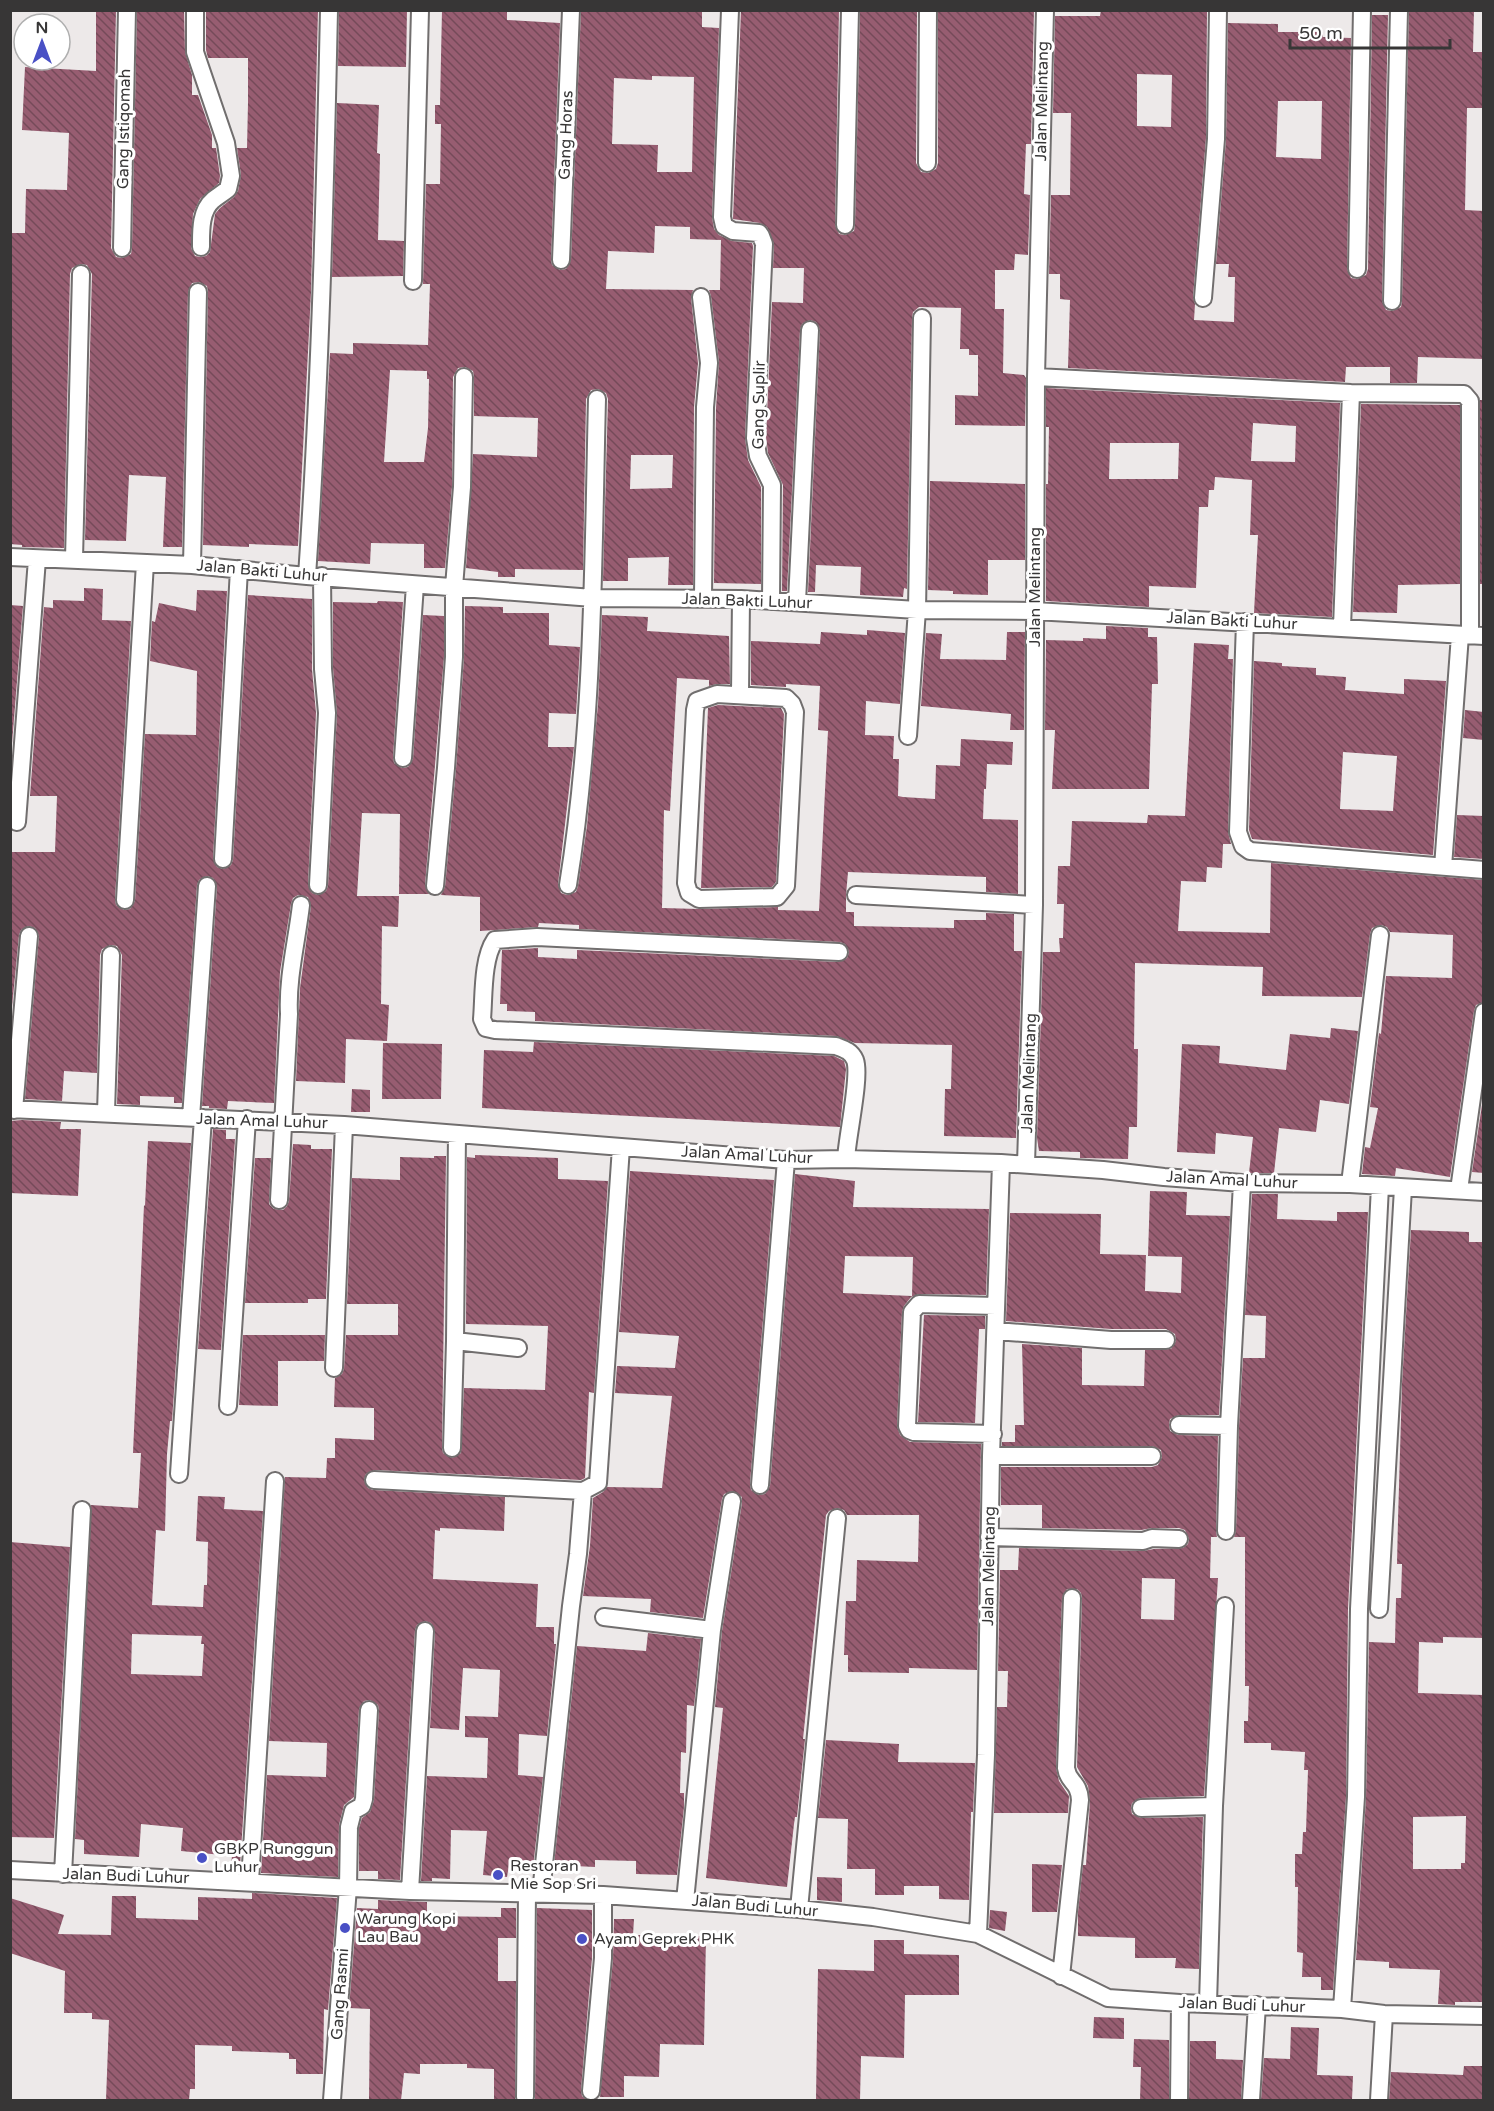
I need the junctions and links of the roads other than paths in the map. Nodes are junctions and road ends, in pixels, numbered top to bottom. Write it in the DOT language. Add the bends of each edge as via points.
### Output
graph roads {
  1 [pos="127,10"];
  2 [pos="195,10"];
  3 [pos="329,10"];
  4 [pos="420,10"];
  5 [pos="571,10"];
  6 [pos="730,10"];
  7 [pos="850,10"];
  8 [pos="927,10"];
  9 [pos="1045,10"];
  10 [pos="1218,10"];
  11 [pos="1362,10"];
  12 [pos="1399,10"];
  13 [pos="927,163"];
  14 [pos="845,225"];
  15 [pos="201,247"];
  16 [pos="122,248"];
  17 [pos="561,260"];
  18 [pos="1357,269"];
  19 [pos="81,274"];
  20 [pos="413,281"];
  21 [pos="198,292"];
  22 [pos="701,297"];
  23 [pos="1203,298"];
  24 [pos="1392,301"];
  25 [pos="922,318"];
  26 [pos="810,330"];
  27 [pos="464,377"];
  28 [pos="1036,377"];
  29 [pos="1351,393"];
  30 [pos="597,399"];
  31 [pos="10,557"];
  32 [pos="37,559"];
  33 [pos="74,559"];
  34 [pos="145,563"];
  35 [pos="192,565"];
  36 [pos="239,568"];
  37 [pos="315,576"];
  38 [pos="415,585"];
  39 [pos="454,587"];
  40 [pos="593,598"];
  41 [pos="703,598"];
  42 [pos="741,599"];
  43 [pos="771,601"];
  44 [pos="797,602"];
  45 [pos="917,610"];
  46 [pos="1034,611"];
  47 [pos="1245,622"];
  48 [pos="1342,627"];
  49 [pos="1471,635"];
  50 [pos="740,694"];
  51 [pos="908,736"];
  52 [pos="403,758"];
  53 [pos="17,822"];
  54 [pos="223,859"];
  55 [pos="1443,867"];
  56 [pos="1484,870"];
  57 [pos="318,885"];
  58 [pos="568,885"];
  59 [pos="207,886"];
  60 [pos="435,886"];
  61 [pos="856,895"];
  62 [pos="125,900"];
  63 [pos="301,905"];
  64 [pos="1034,905"];
  65 [pos="1380,935"];
  66 [pos="29,936"];
  67 [pos="839,952"];
  68 [pos="111,955"];
  69 [pos="1484,1012"];
  70 [pos="12,1109"];
  71 [pos="106,1112"];
  72 [pos="197,1118"];
  73 [pos="247,1119"];
  74 [pos="282,1121"];
  75 [pos="344,1125"];
  76 [pos="457,1134"];
  77 [pos="621,1147"];
  78 [pos="846,1159"];
  79 [pos="786,1160"];
  80 [pos="1001,1163"];
  81 [pos="1026,1164"];
  82 [pos="1242,1183"];
  83 [pos="1350,1184"];
  84 [pos="1380,1186"];
  85 [pos="1403,1188"];
  86 [pos="1459,1190"];
  87 [pos="1484,1192"];
  88 [pos="279,1200"];
  89 [pos="996,1306"];
  90 [pos="996,1332"];
  91 [pos="1166,1340"];
  92 [pos="455,1341"];
  93 [pos="518,1348"];
  94 [pos="334,1368"];
  95 [pos="228,1406"];
  96 [pos="1179,1425"];
  97 [pos="1229,1426"];
  98 [pos="993,1434"];
  99 [pos="452,1448"];
  100 [pos="991,1456"];
  101 [pos="1152,1456"];
  102 [pos="178,1474"];
  103 [pos="374,1480"];
  104 [pos="275,1481"];
  105 [pos="760,1485"];
  106 [pos="583,1491"];
  107 [pos="732,1501"];
  108 [pos="82,1510"];
  109 [pos="837,1518"];
  110 [pos="1227,1531"];
  111 [pos="989,1537"];
  112 [pos="1179,1539"];
  113 [pos="1072,1598"];
  114 [pos="1225,1606"];
  115 [pos="1379,1609"];
  116 [pos="604,1617"];
  117 [pos="712,1630"];
  118 [pos="425,1631"];
  119 [pos="369,1710"];
  120 [pos="1214,1806"];
  121 [pos="1141,1808"];
  122 [pos="10,1870"];
  123 [pos="63,1874"];
  124 [pos="250,1881"];
  125 [pos="348,1887"];
  126 [pos="410,1891"];
  127 [pos="534,1893"];
  128 [pos="603,1895"];
  129 [pos="685,1901"];
  130 [pos="799,1909"];
  131 [pos="978,1934"];
  132 [pos="1061,1976"];
  133 [pos="1180,2003"];
  134 [pos="1208,2003"];
  135 [pos="1257,2005"];
  136 [pos="1342,2009"];
  137 [pos="1384,2014"];
  138 [pos="1484,2016"];
  139 [pos="591,2091"];
  140 [pos="525,2097"];
  141 [pos="332,2100"];
  142 [pos="1179,2100"];
  143 [pos="1251,2100"];
  144 [pos="1379,2100"];
  1 -- 16 [label="street, Gang Istiqomah"];
  2 -- 15 [label="street" via="195,52 226,143 231,176 228,189 206,208"];
  3 -- 37 [label="street"];
  4 -- 20 [label="street"];
  5 -- 17 [label="street, Gang Horas"];
  6 -- 43 [label="street, Gang Suplir" via="723,217 724,226 733,231 759,233 764,244 755,438 758,456 772,486"];
  7 -- 14 [label="street"];
  8 -- 13 [label="street"];
  9 -- 28 [label="street, Jalan Melintang"];
  10 -- 23 [label="street" via="1216,139"];
  11 -- 18 [label="street"];
  12 -- 24 [label="street"];
  19 -- 33 [label="street"];
  21 -- 35 [label="street"];
  22 -- 41 [label="street" via="709,363"];
  25 -- 45 [label="street"];
  26 -- 44 [label="street"];
  27 -- 39 [label="street" via="462,487"];
  28 -- 29 [label="street"];
  28 -- 46 [label="street, Jalan Melintang"];
  29 -- 48 [label="street"];
  29 -- 49 [label="street" via="1458,392 1469,397"];
  30 -- 40 [label="street"];
  31 -- 32 [label="street, Jalan Bakti Luhur"];
  32 -- 33 [label="street, Jalan Bakti Luhur"];
  32 -- 53 [label="street"];
  33 -- 34 [label="street, Jalan Bakti Luhur"];
  34 -- 35 [label="street, Jalan Bakti Luhur"];
  34 -- 62 [label="street"];
  35 -- 36 [label="street, Jalan Bakti Luhur"];
  36 -- 37 [label="street, Jalan Bakti Luhur"];
  36 -- 54 [label="street"];
  37 -- 38 [label="street, Jalan Bakti Luhur"];
  37 -- 57 [label="street" via="327,713"];
  38 -- 39 [label="street, Jalan Bakti Luhur"];
  38 -- 52 [label="street"];
  39 -- 40 [label="street, Jalan Bakti Luhur"];
  39 -- 60 [label="street" via="454,657"];
  40 -- 41 [label="street, Jalan Bakti Luhur"];
  40 -- 58 [label="street" via="584,752"];
  41 -- 42 [label="street, Jalan Bakti Luhur"];
  42 -- 43 [label="street, Jalan Bakti Luhur"];
  42 -- 50 [label="street"];
  43 -- 44 [label="street, Jalan Bakti Luhur"];
  44 -- 45 [label="street, Jalan Bakti Luhur"];
  45 -- 46 [label="street, Jalan Bakti Luhur"];
  45 -- 51 [label="street"];
  46 -- 47 [label="street, Jalan Bakti Luhur"];
  46 -- 64 [label="street, Jalan Melintang"];
  47 -- 48 [label="street, Jalan Bakti Luhur"];
  47 -- 55 [label="street" via="1238,832 1243,846 1250,851"];
  48 -- 49 [label="street, Jalan Bakti Luhur"];
  49 -- 55 [label="street"];
  50 -- 50 [label="street" via="705,697 697,701 695,710 686,883 689,893 699,899 777,897 786,886 795,712 786,699"];
  55 -- 56 [label="street"];
  59 -- 72 [label="street"];
  61 -- 64 [label="street"];
  63 -- 74 [label="street" via="288,988"];
  64 -- 81 [label="street, Jalan Melintang"];
  65 -- 83 [label="street"];
  66 -- 70 [label="street"];
  67 -- 78 [label="street" via="537,937 495,940 487,958 482,1019 486,1028 495,1030 836,1046 849,1051 857,1072"];
  68 -- 71 [label="street"];
  69 -- 86 [label="street"];
  70 -- 71 [label="street, Jalan Amal Luhur"];
  71 -- 72 [label="street, Jalan Amal Luhur"];
  72 -- 73 [label="street, Jalan Amal Luhur"];
  72 -- 102 [label="street"];
  73 -- 74 [label="street, Jalan Amal Luhur"];
  73 -- 95 [label="street"];
  74 -- 75 [label="street, Jalan Amal Luhur"];
  74 -- 88 [label="street"];
  75 -- 76 [label="street, Jalan Amal Luhur"];
  75 -- 94 [label="street"];
  76 -- 77 [label="street, Jalan Amal Luhur"];
  76 -- 92 [label="street"];
  77 -- 79 [label="street, Jalan Amal Luhur"];
  77 -- 106 [label="street" via="598,1484"];
  78 -- 79 [label="street, Jalan Amal Luhur"];
  78 -- 80 [label="street, Jalan Amal Luhur"];
  79 -- 105 [label="street"];
  80 -- 81 [label="street, Jalan Amal Luhur"];
  80 -- 89 [label="street, Jalan Melintang"];
  81 -- 82 [label="street, Jalan Amal Luhur"];
  82 -- 83 [label="street, Jalan Amal Luhur"];
  82 -- 97 [label="street"];
  83 -- 84 [label="street, Jalan Amal Luhur"];
  84 -- 85 [label="street, Jalan Amal Luhur"];
  84 -- 136 [label="street" via="1359,1609 1356,1797"];
  85 -- 86 [label="street, Jalan Amal Luhur"];
  85 -- 115 [label="street"];
  86 -- 87 [label="street, Jalan Amal Luhur"];
  89 -- 90 [label="street, Jalan Melintang"];
  89 -- 98 [label="street" via="915,1307 907,1426 914,1432"];
  90 -- 91 [label="street"];
  90 -- 98 [label="street, Jalan Melintang"];
  92 -- 93 [label="street"];
  92 -- 99 [label="street"];
  96 -- 97 [label="street"];
  97 -- 110 [label="street"];
  98 -- 100 [label="street, Jalan Melintang"];
  100 -- 101 [label="street"];
  100 -- 111 [label="street, Jalan Melintang"];
  103 -- 106 [label="street"];
  104 -- 124 [label="street"];
  106 -- 127 [label="street"];
  107 -- 117 [label="street"];
  108 -- 123 [label="street"];
  109 -- 130 [label="street"];
  111 -- 112 [label="street"];
  111 -- 131 [label="street, Jalan Melintang" via="986,1755"];
  113 -- 132 [label="street" via="1066,1774 1079,1790 1080,1800"];
  114 -- 120 [label="street"];
  116 -- 117 [label="street"];
  117 -- 129 [label="street"];
  118 -- 126 [label="street"];
  119 -- 125 [label="street, Gang Rasmi" via="364,1799 362,1806 353,1811 349,1827"];
  120 -- 121 [label="street"];
  120 -- 134 [label="street"];
  122 -- 123 [label="street, Jalan Budi Luhur"];
  123 -- 124 [label="street, Jalan Budi Luhur"];
  124 -- 125 [label="street, Jalan Budi Luhur"];
  125 -- 126 [label="street, Jalan Budi Luhur"];
  125 -- 141 [label="street, Gang Rasmi"];
  126 -- 127 [label="street, Jalan Budi Luhur"];
  127 -- 128 [label="street, Jalan Budi Luhur"];
  127 -- 140 [label="street"];
  128 -- 129 [label="street, Jalan Budi Luhur"];
  128 -- 139 [label="street" via="603,1958"];
  129 -- 130 [label="street, Jalan Budi Luhur"];
  130 -- 131 [label="street, Jalan Budi Luhur"];
  131 -- 132 [label="street, Jalan Budi Luhur"];
  132 -- 133 [label="street, Jalan Budi Luhur" via="1108,1998"];
  133 -- 134 [label="street, Jalan Budi Luhur"];
  133 -- 142 [label="street"];
  134 -- 135 [label="street, Jalan Budi Luhur"];
  135 -- 136 [label="street, Jalan Budi Luhur"];
  135 -- 143 [label="street"];
  136 -- 137 [label="street, Jalan Budi Luhur"];
  137 -- 138 [label="street, Jalan Budi Luhur"];
  137 -- 144 [label="street"];
}
